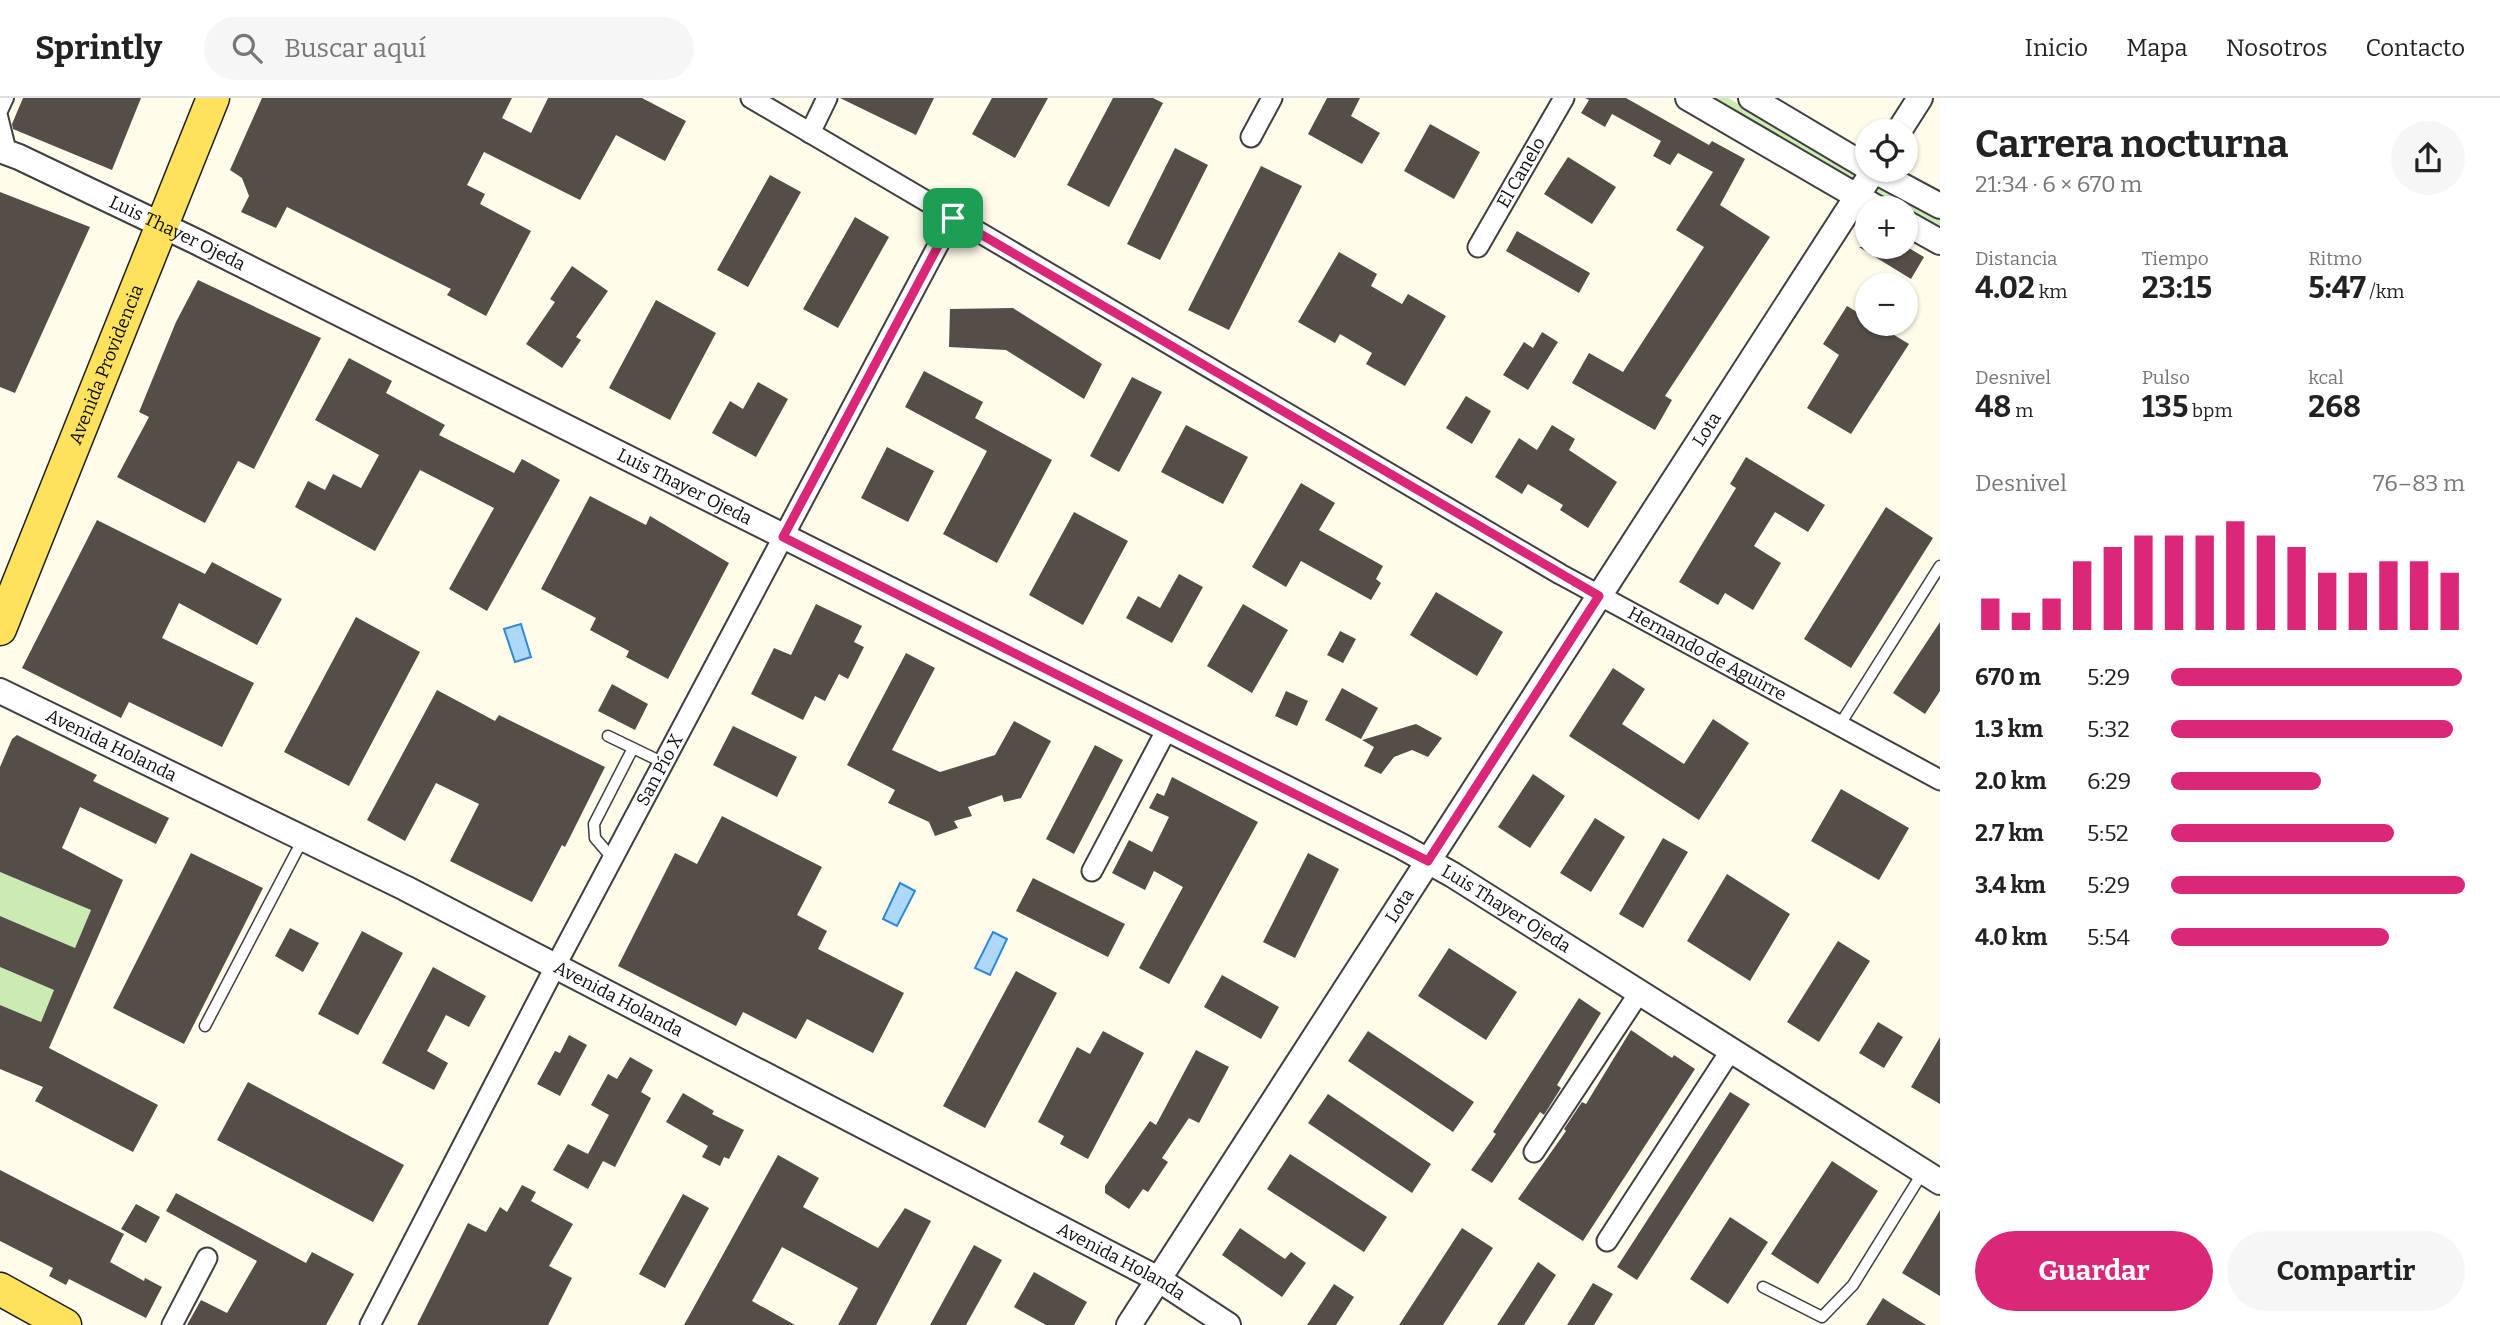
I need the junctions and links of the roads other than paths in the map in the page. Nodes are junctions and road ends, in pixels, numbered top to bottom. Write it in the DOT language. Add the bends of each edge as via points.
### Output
graph roads {
  1 [pos="6,98"];
  2 [pos="213,98"];
  3 [pos="751,98"];
  4 [pos="827,98"];
  5 [pos="1272,98"];
  6 [pos="1564,98"];
  7 [pos="1688,98"];
  8 [pos="1751,98"];
  9 [pos="1920,98"];
  10 [pos="0,113"];
  11 [pos="1907,119"];
  12 [pos="810,134"];
  13 [pos="1251,137"];
  14 [pos="5,151"];
  15 [pos="1855,160"];
  16 [pos="1895,182"];
  17 [pos="1855,196"];
  18 [pos="1940,206"];
  19 [pos="953,218"];
  20 [pos="1855,221"];
  21 [pos="164,226"];
  22 [pos="1918,230"];
  23 [pos="1940,242"];
  24 [pos="1478,247"];
  25 [pos="783,537"];
  26 [pos="1940,566"];
  27 [pos="1599,596"];
  28 [pos="0,629"];
  29 [pos="0,691"];
  30 [pos="1839,726"];
  31 [pos="1167,729"];
  32 [pos="608,736"];
  33 [pos="632,750"];
  34 [pos="664,763"];
  35 [pos="1940,780"];
  36 [pos="303,839"];
  37 [pos="613,859"];
  38 [pos="1428,861"];
  39 [pos="1092,871"];
  40 [pos="555,967"];
  41 [pos="1639,993"];
  42 [pos="205,1026"];
  43 [pos="1731,1050"];
  44 [pos="1534,1152"];
  45 [pos="1931,1177"];
  46 [pos="1607,1241"];
  47 [pos="207,1258"];
  48 [pos="1158,1279"];
  49 [pos="1763,1287"];
  50 [pos="0,1289"];
  51 [pos="65,1325"];
  52 [pos="172,1325"];
  53 [pos="370,1325"];
  54 [pos="1129,1325"];
  55 [pos="1228,1325"];
  1 -- 10 [label="street"];
  2 -- 21 [label="main road, Avenida Providencia"];
  3 -- 12 [label="street, Hernando de Aguirre"];
  4 -- 12 [label="street"];
  5 -- 13 [label="street"];
  6 -- 24 [label="street, El Canelo"];
  7 -- 17 [label="street"];
  8 -- 15 [label="street"];
  9 -- 11 [label="street"];
  10 -- 14 [label="street"];
  12 -- 19 [label="street, Hernando de Aguirre"];
  14 -- 21 [label="street, Luis Thayer Ojeda"];
  16 -- 18 [label="street"];
  19 -- 25 [label="street, San Pío X"];
  19 -- 27 [label="street, Hernando de Aguirre"];
  20 -- 27 [label="street, Lota"];
  21 -- 25 [label="street, Luis Thayer Ojeda"];
  21 -- 28 [label="main road, Avenida Providencia"];
  22 -- 23 [label="street"];
  25 -- 31 [label="street, Luis Thayer Ojeda"];
  25 -- 34 [label="street, San Pío X"];
  26 -- 30 [label="lane"];
  27 -- 30 [label="street, Hernando de Aguirre"];
  27 -- 38 [label="street, Lota"];
  29 -- 36 [label="street, Avenida Holanda"];
  30 -- 35 [label="street, Hernando de Aguirre"];
  31 -- 38 [label="street, Luis Thayer Ojeda"];
  31 -- 39 [label="street"];
  32 -- 33 [label="lane"];
  33 -- 34 [label="lane"];
  33 -- 37 [label="lane" via="594,824 595,838"];
  34 -- 37 [label="street, San Pío X"];
  36 -- 40 [label="street, Avenida Holanda"];
  36 -- 42 [label="lane"];
  37 -- 40 [label="street, San Pío X"];
  38 -- 41 [label="street, Luis Thayer Ojeda"];
  38 -- 48 [label="street, Lota"];
  40 -- 48 [label="street, Avenida Holanda"];
  40 -- 53 [label="street, San Pío X"];
  41 -- 43 [label="street, Luis Thayer Ojeda"];
  41 -- 44 [label="street"];
  43 -- 45 [label="street, Luis Thayer Ojeda"];
  43 -- 46 [label="street"];
  45 -- 49 [label="lane" via="1853,1285 1822,1317"];
  47 -- 52 [label="street"];
  48 -- 54 [label="street, Lota"];
  48 -- 55 [label="street, Avenida Holanda"];
  50 -- 51 [label="main road"];
}
